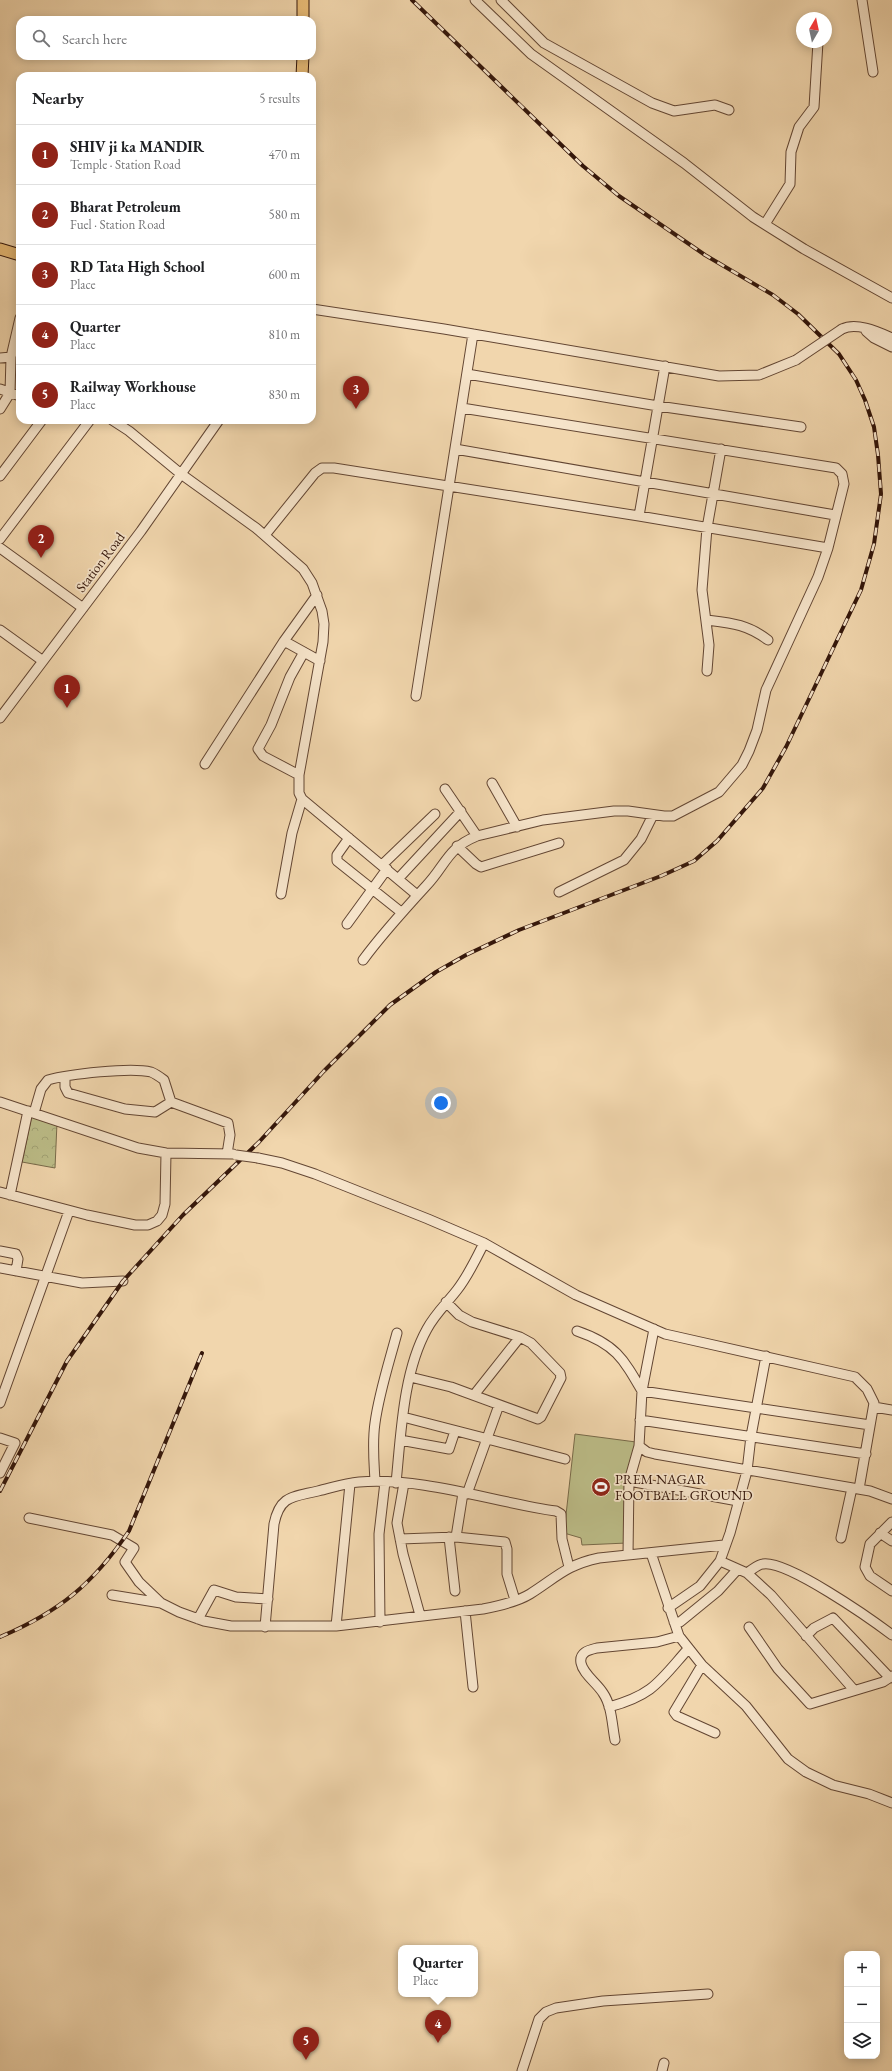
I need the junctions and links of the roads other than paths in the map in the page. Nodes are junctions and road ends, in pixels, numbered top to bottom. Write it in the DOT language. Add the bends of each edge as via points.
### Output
graph roads {
  1 [pos="303,0"];
  2 [pos="475,0"];
  3 [pos="501,0"];
  4 [pos="862,0"];
  5 [pos="303,16"];
  6 [pos="818,48"];
  7 [pos="303,60"];
  8 [pos="302,72"];
  9 [pos="873,72"];
  10 [pos="729,110"];
  11 [pos="765,224"];
  12 [pos="0,249"];
  13 [pos="16,254"];
  14 [pos="892,298"];
  15 [pos="316,310"];
  16 [pos="865,330"];
  17 [pos="473,334"];
  18 [pos="16,335"];
  19 [pos="892,338"];
  20 [pos="892,347"];
  21 [pos="11,357"];
  22 [pos="0,358"];
  23 [pos="665,366"];
  24 [pos="467,374"];
  25 [pos="0,389"];
  26 [pos="10,393"];
  27 [pos="16,395"];
  28 [pos="658,406"];
  29 [pos="462,408"];
  30 [pos="0,409"];
  31 [pos="39,424"];
  32 [pos="87,424"];
  33 [pos="118,424"];
  34 [pos="216,424"];
  35 [pos="801,427"];
  36 [pos="653,438"];
  37 [pos="455,449"];
  38 [pos="721,449"];
  39 [pos="181,474"];
  40 [pos="0,476"];
  41 [pos="645,481"];
  42 [pos="449,485"];
  43 [pos="713,493"];
  44 [pos="835,515"];
  45 [pos="639,516"];
  46 [pos="707,528"];
  47 [pos="265,535"];
  48 [pos="0,539"];
  49 [pos="0,548"];
  50 [pos="828,548"];
  51 [pos="317,595"];
  52 [pos="83,608"];
  53 [pos="706,620"];
  54 [pos="0,630"];
  55 [pos="768,640"];
  56 [pos="284,641"];
  57 [pos="304,652"];
  58 [pos="43,661"];
  59 [pos="320,661"];
  60 [pos="707,671"];
  61 [pos="416,696"];
  62 [pos="0,718"];
  63 [pos="205,764"];
  64 [pos="299,775"];
  65 [pos="492,783"];
  66 [pos="445,789"];
  67 [pos="302,799"];
  68 [pos="460,810"];
  69 [pos="435,814"];
  70 [pos="653,815"];
  71 [pos="517,828"];
  72 [pos="477,836"];
  73 [pos="349,838"];
  74 [pos="559,843"];
  75 [pos="457,846"];
  76 [pos="384,867"];
  77 [pos="398,879"];
  78 [pos="372,890"];
  79 [pos="559,892"];
  80 [pos="281,894"];
  81 [pos="417,894"];
  82 [pos="401,912"];
  83 [pos="347,924"];
  84 [pos="363,960"];
  85 [pos="65,1077"];
  86 [pos="0,1102"];
  87 [pos="171,1102"];
  88 [pos="31,1112"];
  89 [pos="166,1153"];
  90 [pos="232,1154"];
  91 [pos="0,1192"];
  92 [pos="10,1194"];
  93 [pos="69,1211"];
  94 [pos="484,1243"];
  95 [pos="0,1251"];
  96 [pos="0,1268"];
  97 [pos="16,1271"];
  98 [pos="45,1276"];
  99 [pos="123,1281"];
  100 [pos="446,1302"];
  101 [pos="654,1330"];
  102 [pos="578,1331"];
  103 [pos="396,1333"];
  104 [pos="520,1337"];
  105 [pos="766,1356"];
  106 [pos="410,1377"];
  107 [pos="642,1391"];
  108 [pos="474,1395"];
  109 [pos="0,1402"];
  110 [pos="499,1405"];
  111 [pos="874,1407"];
  112 [pos="757,1408"];
  113 [pos="892,1410"];
  114 [pos="402,1417"];
  115 [pos="640,1420"];
  116 [pos="870,1426"];
  117 [pos="455,1431"];
  118 [pos="751,1436"];
  119 [pos="0,1438"];
  120 [pos="486,1439"];
  121 [pos="400,1440"];
  122 [pos="639,1446"];
  123 [pos="866,1454"];
  124 [pos="565,1459"];
  125 [pos="747,1471"];
  126 [pos="0,1473"];
  127 [pos="629,1481"];
  128 [pos="375,1482"];
  129 [pos="385,1482"];
  130 [pos="400,1483"];
  131 [pos="350,1484"];
  132 [pos="856,1488"];
  133 [pos="465,1494"];
  134 [pos="892,1499"];
  135 [pos="738,1501"];
  136 [pos="29,1518"];
  137 [pos="892,1522"];
  138 [pos="880,1533"];
  139 [pos="452,1537"];
  140 [pos="841,1538"];
  141 [pos="400,1539"];
  142 [pos="892,1541"];
  143 [pos="724,1545"];
  144 [pos="651,1553"];
  145 [pos="628,1555"];
  146 [pos="720,1561"];
  147 [pos="569,1568"];
  148 [pos="737,1570"];
  149 [pos="747,1573"];
  150 [pos="455,1591"];
  151 [pos="892,1591"];
  152 [pos="112,1595"];
  153 [pos="268,1599"];
  154 [pos="515,1600"];
  155 [pos="161,1603"];
  156 [pos="668,1608"];
  157 [pos="465,1611"];
  158 [pos="420,1615"];
  159 [pos="198,1619"];
  160 [pos="380,1622"];
  161 [pos="674,1622"];
  162 [pos="336,1626"];
  163 [pos="265,1627"];
  164 [pos="749,1627"];
  165 [pos="892,1635"];
  166 [pos="679,1636"];
  167 [pos="806,1636"];
  168 [pos="688,1649"];
  169 [pos="702,1665"];
  170 [pos="891,1677"];
  171 [pos="473,1687"];
  172 [pos="854,1690"];
  173 [pos="609,1707"];
  174 [pos="715,1733"];
  175 [pos="615,1740"];
  176 [pos="892,1803"];
  177 [pos="708,1994"];
  178 [pos="522,2071"];
  1 -- 5 [label="main road"];
  2 -- 11 [label="street" via="531,54"];
  3 -- 10 [label="street" via="544,43 652,104 674,111 715,105"];
  4 -- 9 [label="street"];
  6 -- 11 [label="street" via="814,107 799,127 791,152 790,184"];
  7 -- 8 [label="main road"];
  11 -- 14 [label="street"];
  12 -- 13 [label="main road"];
  15 -- 17 [label="street"];
  16 -- 19 [label="street"];
  16 -- 20 [label="street"];
  16 -- 23 [label="street, bridge" via="852,326 842,329 796,360 759,375 719,376"];
  17 -- 23 [label="street"];
  17 -- 24 [label="street"];
  18 -- 21 [label="street"];
  21 -- 22 [label="street"];
  21 -- 26 [label="street"];
  23 -- 28 [label="street"];
  24 -- 28 [label="street"];
  24 -- 29 [label="street"];
  25 -- 26 [label="street"];
  26 -- 27 [label="street"];
  26 -- 30 [label="street"];
  28 -- 35 [label="street"];
  28 -- 36 [label="street"];
  29 -- 36 [label="street"];
  29 -- 37 [label="street"];
  31 -- 40 [label="street"];
  32 -- 48 [label="street"];
  33 -- 39 [label="street"];
  34 -- 39 [label="street, Station Road"];
  36 -- 38 [label="street"];
  36 -- 41 [label="street"];
  37 -- 41 [label="street"];
  37 -- 42 [label="street"];
  38 -- 43 [label="street"];
  38 -- 44 [label="street" via="836,468 842,474 844,484"];
  39 -- 47 [label="street"];
  39 -- 52 [label="street, Station Road"];
  41 -- 43 [label="street"];
  41 -- 45 [label="street"];
  42 -- 45 [label="street"];
  42 -- 47 [label="street" via="322,468 309,479"];
  42 -- 61 [label="street"];
  43 -- 44 [label="street"];
  43 -- 46 [label="street"];
  44 -- 50 [label="street"];
  45 -- 46 [label="street"];
  46 -- 50 [label="street"];
  46 -- 53 [label="street" via="702,590"];
  47 -- 51 [label="street" via="303,569"];
  49 -- 52 [label="street"];
  50 -- 70 [label="street" via="818,577 766,690 757,730 742,765 719,792 682,813 673,816"];
  51 -- 56 [label="street"];
  51 -- 59 [label="street" via="324,624"];
  52 -- 58 [label="street, Station Road"];
  53 -- 55 [label="street" via="743,625"];
  53 -- 60 [label="street" via="709,646"];
  54 -- 58 [label="street"];
  56 -- 57 [label="street"];
  56 -- 63 [label="street"];
  57 -- 59 [label="street"];
  57 -- 64 [label="street" via="258,749 263,756"];
  58 -- 62 [label="street, Station Road"];
  59 -- 64 [label="street"];
  64 -- 67 [label="street" via="299,793"];
  65 -- 71 [label="street"];
  66 -- 68 [label="street"];
  67 -- 73 [label="street"];
  67 -- 80 [label="street" via="292,833"];
  68 -- 72 [label="street"];
  68 -- 77 [label="street"];
  69 -- 76 [label="street"];
  70 -- 71 [label="street" via="628,811 614,812 563,817"];
  70 -- 79 [label="street" via="641,839 624,860"];
  71 -- 72 [label="street"];
  72 -- 75 [label="street"];
  73 -- 76 [label="street"];
  73 -- 78 [label="street" via="337,855 337,861"];
  74 -- 75 [label="street" via="485,866 476,864"];
  75 -- 81 [label="street"];
  76 -- 77 [label="street"];
  76 -- 78 [label="street"];
  77 -- 81 [label="street"];
  78 -- 82 [label="street"];
  78 -- 83 [label="street"];
  81 -- 82 [label="street"];
  82 -- 84 [label="street"];
  85 -- 87 [label="street" via="122,1071 150,1072 164,1080"];
  85 -- 87 [label="street" via="68,1093 107,1104 155,1112"];
  85 -- 88 [label="street" via="48,1080 44,1084"];
  86 -- 88 [label="street"];
  87 -- 90 [label="street" via="228,1124"];
  88 -- 89 [label="street" via="138,1148"];
  88 -- 92 [label="street"];
  89 -- 90 [label="street"];
  89 -- 93 [label="street" via="164,1204 162,1215 157,1221 148,1225 135,1225"];
  90 -- 94 [label="street, bridge" via="282,1163 315,1174"];
  91 -- 92 [label="street"];
  92 -- 93 [label="street"];
  93 -- 98 [label="street"];
  94 -- 100 [label="street" via="469,1273"];
  94 -- 101 [label="street" via="576,1294"];
  95 -- 97 [label="street" via="16,1254"];
  96 -- 97 [label="street"];
  97 -- 98 [label="street"];
  98 -- 99 [label="street" via="82,1283"];
  98 -- 109 [label="street"];
  100 -- 104 [label="street" via="459,1315 472,1322"];
  100 -- 106 [label="street" via="420,1341"];
  101 -- 105 [label="street"];
  101 -- 107 [label="street"];
  102 -- 107 [label="street" via="617,1352"];
  103 -- 128 [label="street" via="375,1424"];
  104 -- 108 [label="street"];
  104 -- 110 [label="street" via="531,1343 560,1373 561,1378 538,1419"];
  105 -- 111 [label="street" via="855,1378 867,1389"];
  105 -- 112 [label="street"];
  106 -- 108 [label="street"];
  106 -- 114 [label="street"];
  107 -- 112 [label="street"];
  107 -- 115 [label="street"];
  108 -- 110 [label="street"];
  110 -- 120 [label="street"];
  111 -- 113 [label="street"];
  111 -- 116 [label="street"];
  112 -- 116 [label="street"];
  112 -- 118 [label="street"];
  114 -- 117 [label="street"];
  114 -- 121 [label="street"];
  115 -- 118 [label="street"];
  115 -- 122 [label="street"];
  116 -- 123 [label="street"];
  117 -- 120 [label="street"];
  117 -- 121 [label="street" via="449,1449"];
  118 -- 123 [label="street"];
  118 -- 125 [label="street"];
  119 -- 126 [label="street" via="15,1444"];
  120 -- 124 [label="street"];
  120 -- 133 [label="street"];
  121 -- 130 [label="street"];
  122 -- 125 [label="street" via="647,1452"];
  122 -- 127 [label="street"];
  123 -- 132 [label="street"];
  125 -- 132 [label="street"];
  125 -- 135 [label="street"];
  127 -- 135 [label="street"];
  127 -- 145 [label="street"];
  128 -- 129 [label="street"];
  128 -- 131 [label="street"];
  129 -- 130 [label="street"];
  129 -- 160 [label="street" via="379,1534"];
  130 -- 133 [label="street"];
  130 -- 141 [label="street"];
  131 -- 153 [label="street" via="295,1496 283,1502 274,1524"];
  131 -- 162 [label="street"];
  132 -- 134 [label="street"];
  132 -- 140 [label="street"];
  133 -- 139 [label="street"];
  133 -- 147 [label="street" via="561,1514 562,1539"];
  135 -- 143 [label="street" via="730,1533"];
  136 -- 155 [label="street" via="112,1535 134,1548 125,1562 139,1582"];
  137 -- 138 [label="street"];
  138 -- 142 [label="street"];
  138 -- 151 [label="street" via="870,1544 865,1567 870,1576"];
  139 -- 141 [label="street"];
  139 -- 150 [label="street"];
  139 -- 154 [label="street" via="505,1542 507,1574"];
  141 -- 158 [label="street"];
  143 -- 144 [label="street"];
  143 -- 146 [label="street"];
  144 -- 145 [label="street"];
  144 -- 156 [label="street"];
  145 -- 147 [label="street" via="580,1562"];
  146 -- 148 [label="street"];
  146 -- 156 [label="street" via="700,1586"];
  147 -- 154 [label="street" via="530,1594"];
  148 -- 149 [label="street"];
  148 -- 161 [label="street" via="718,1591 680,1622"];
  149 -- 165 [label="street" via="762,1564 771,1564 790,1572 861,1611"];
  149 -- 167 [label="street" via="771,1595"];
  152 -- 155 [label="street"];
  153 -- 159 [label="street" via="236,1597 214,1590"];
  153 -- 163 [label="street"];
  154 -- 157 [label="street"];
  155 -- 159 [label="street"];
  156 -- 161 [label="street"];
  157 -- 158 [label="street"];
  157 -- 171 [label="street"];
  158 -- 160 [label="street"];
  159 -- 163 [label="street" via="231,1626"];
  160 -- 162 [label="street"];
  161 -- 166 [label="street"];
  162 -- 163 [label="street"];
  164 -- 172 [label="street" via="778,1669 810,1704"];
  166 -- 168 [label="street"];
  166 -- 173 [label="street" via="657,1642 597,1648 582,1654 583,1669 604,1694"];
  167 -- 170 [label="street" via="814,1628 833,1618"];
  167 -- 172 [label="street"];
  168 -- 169 [label="street"];
  168 -- 173 [label="street" via="653,1689 629,1702"];
  169 -- 174 [label="street" via="674,1712 677,1716"];
  169 -- 176 [label="street" via="746,1706 795,1766 833,1785"];
  170 -- 172 [label="street" via="883,1682"];
  173 -- 175 [label="street"];
  177 -- 178 [label="street" via="603,2001 556,2008 546,2012 539,2019"];
}
